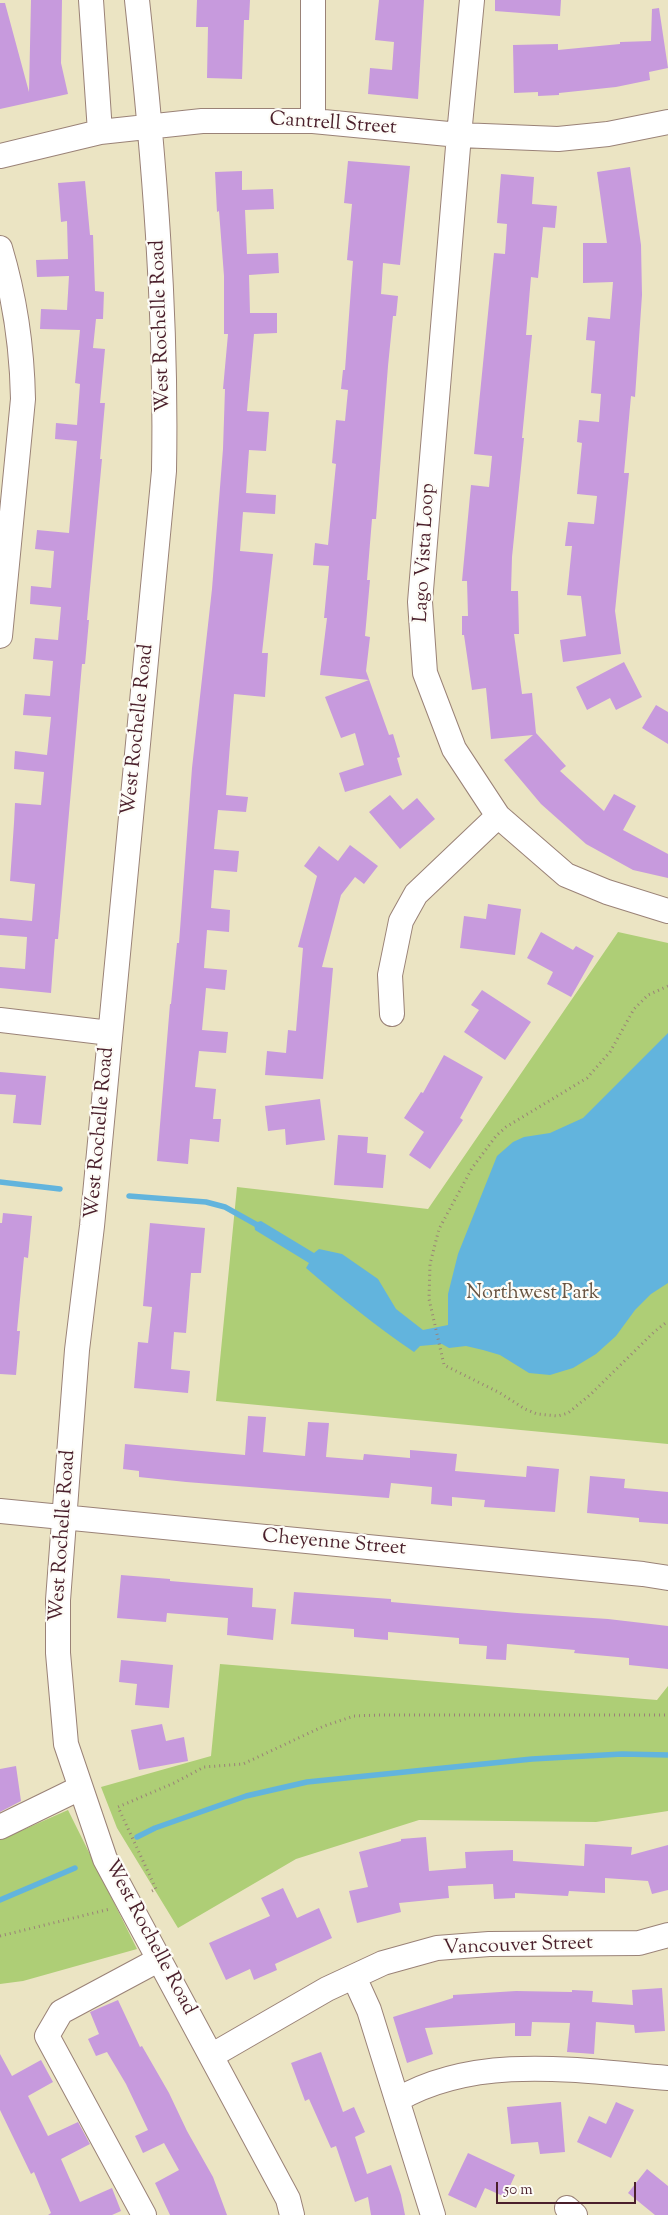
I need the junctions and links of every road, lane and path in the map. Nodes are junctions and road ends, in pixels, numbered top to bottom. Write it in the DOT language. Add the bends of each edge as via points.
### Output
graph roads {
  1 [pos="91,0"];
  2 [pos="137,0"];
  3 [pos="313,0"];
  4 [pos="472,0"];
  5 [pos="313,121"];
  6 [pos="668,123"];
  7 [pos="151,126"];
  8 [pos="100,132"];
  9 [pos="459,135"];
  10 [pos="0,156"];
  11 [pos="0,248"];
  12 [pos="0,636"];
  13 [pos="498,816"];
  14 [pos="668,911"];
  15 [pos="668,986"];
  16 [pos="392,1014"];
  17 [pos="0,1020"];
  18 [pos="110,1033"];
  19 [pos="668,1321"];
  20 [pos="0,1511"];
  21 [pos="63,1518"];
  22 [pos="668,1578"];
  23 [pos="668,1715"];
  24 [pos="80,1788"];
  25 [pos="0,1827"];
  26 [pos="152,1891"];
  27 [pos="110,1909"];
  28 [pos="668,1935"];
  29 [pos="0,1936"];
  30 [pos="160,1959"];
  31 [pos="354,1977"];
  32 [pos="212,2056"];
  33 [pos="668,2078"];
  34 [pos="397,2100"];
  35 [pos="144,2215"];
  36 [pos="292,2215"];
  37 [pos="433,2215"];
  1 -- 8 [label="street"];
  2 -- 7 [label="street, West Rochelle Road"];
  3 -- 5 [label="street"];
  4 -- 9 [label="street, Lago Vista Loop"];
  5 -- 7 [label="street, Cantrell Street" via="202,121"];
  5 -- 9 [label="street, Cantrell Street"];
  6 -- 9 [label="street, Cantrell Street" via="558,139"];
  7 -- 8 [label="street, Cantrell Street"];
  7 -- 18 [label="street, West Rochelle Road" via="162,286 166,400 164,471"];
  8 -- 10 [label="street, Cantrell Street"];
  9 -- 13 [label="street, Lago Vista Loop" via="420,602 424,673 454,749"];
  11 -- 12 [label="street" via="12,290 22,363 22,399"];
  13 -- 14 [label="street, Lago Vista Loop" via="566,875"];
  13 -- 16 [label="street" via="416,894 401,920 390,975"];
  15 -- 19 [label="path" via="648,995 634,1009 610,1052 587,1078 506,1127 485,1149 446,1215 434,1246 428,1280 432,1317 444,1365 537,1414 558,1416 568,1413"];
  17 -- 18 [label="street"];
  18 -- 21 [label="street, West Rochelle Road"];
  20 -- 21 [label="street, Cheyenne Street"];
  21 -- 22 [label="street, Cheyenne Street"];
  21 -- 24 [label="street, West Rochelle Road" via="58,1653 66,1744"];
  23 -- 26 [label="path" via="379,1715 354,1716 324,1726 243,1764 204,1767 118,1807 156,1889"];
  24 -- 25 [label="street"];
  24 -- 30 [label="street, West Rochelle Road" via="105,1859"];
  27 -- 29 [label="path"];
  28 -- 31 [label="street, Vancouver Street" via="639,1943 489,1944 437,1948 383,1963"];
  30 -- 32 [label="street, West Rochelle Road"];
  30 -- 35 [label="street" via="61,2012 47,2036"];
  31 -- 32 [label="street, Vancouver Street" via="327,1989"];
  31 -- 34 [label="street"];
  32 -- 36 [label="street, West Rochelle Road" via="288,2199"];
  33 -- 34 [label="street" via="544,2068 513,2069 482,2072 417,2088"];
  34 -- 37 [label="street"];
}
